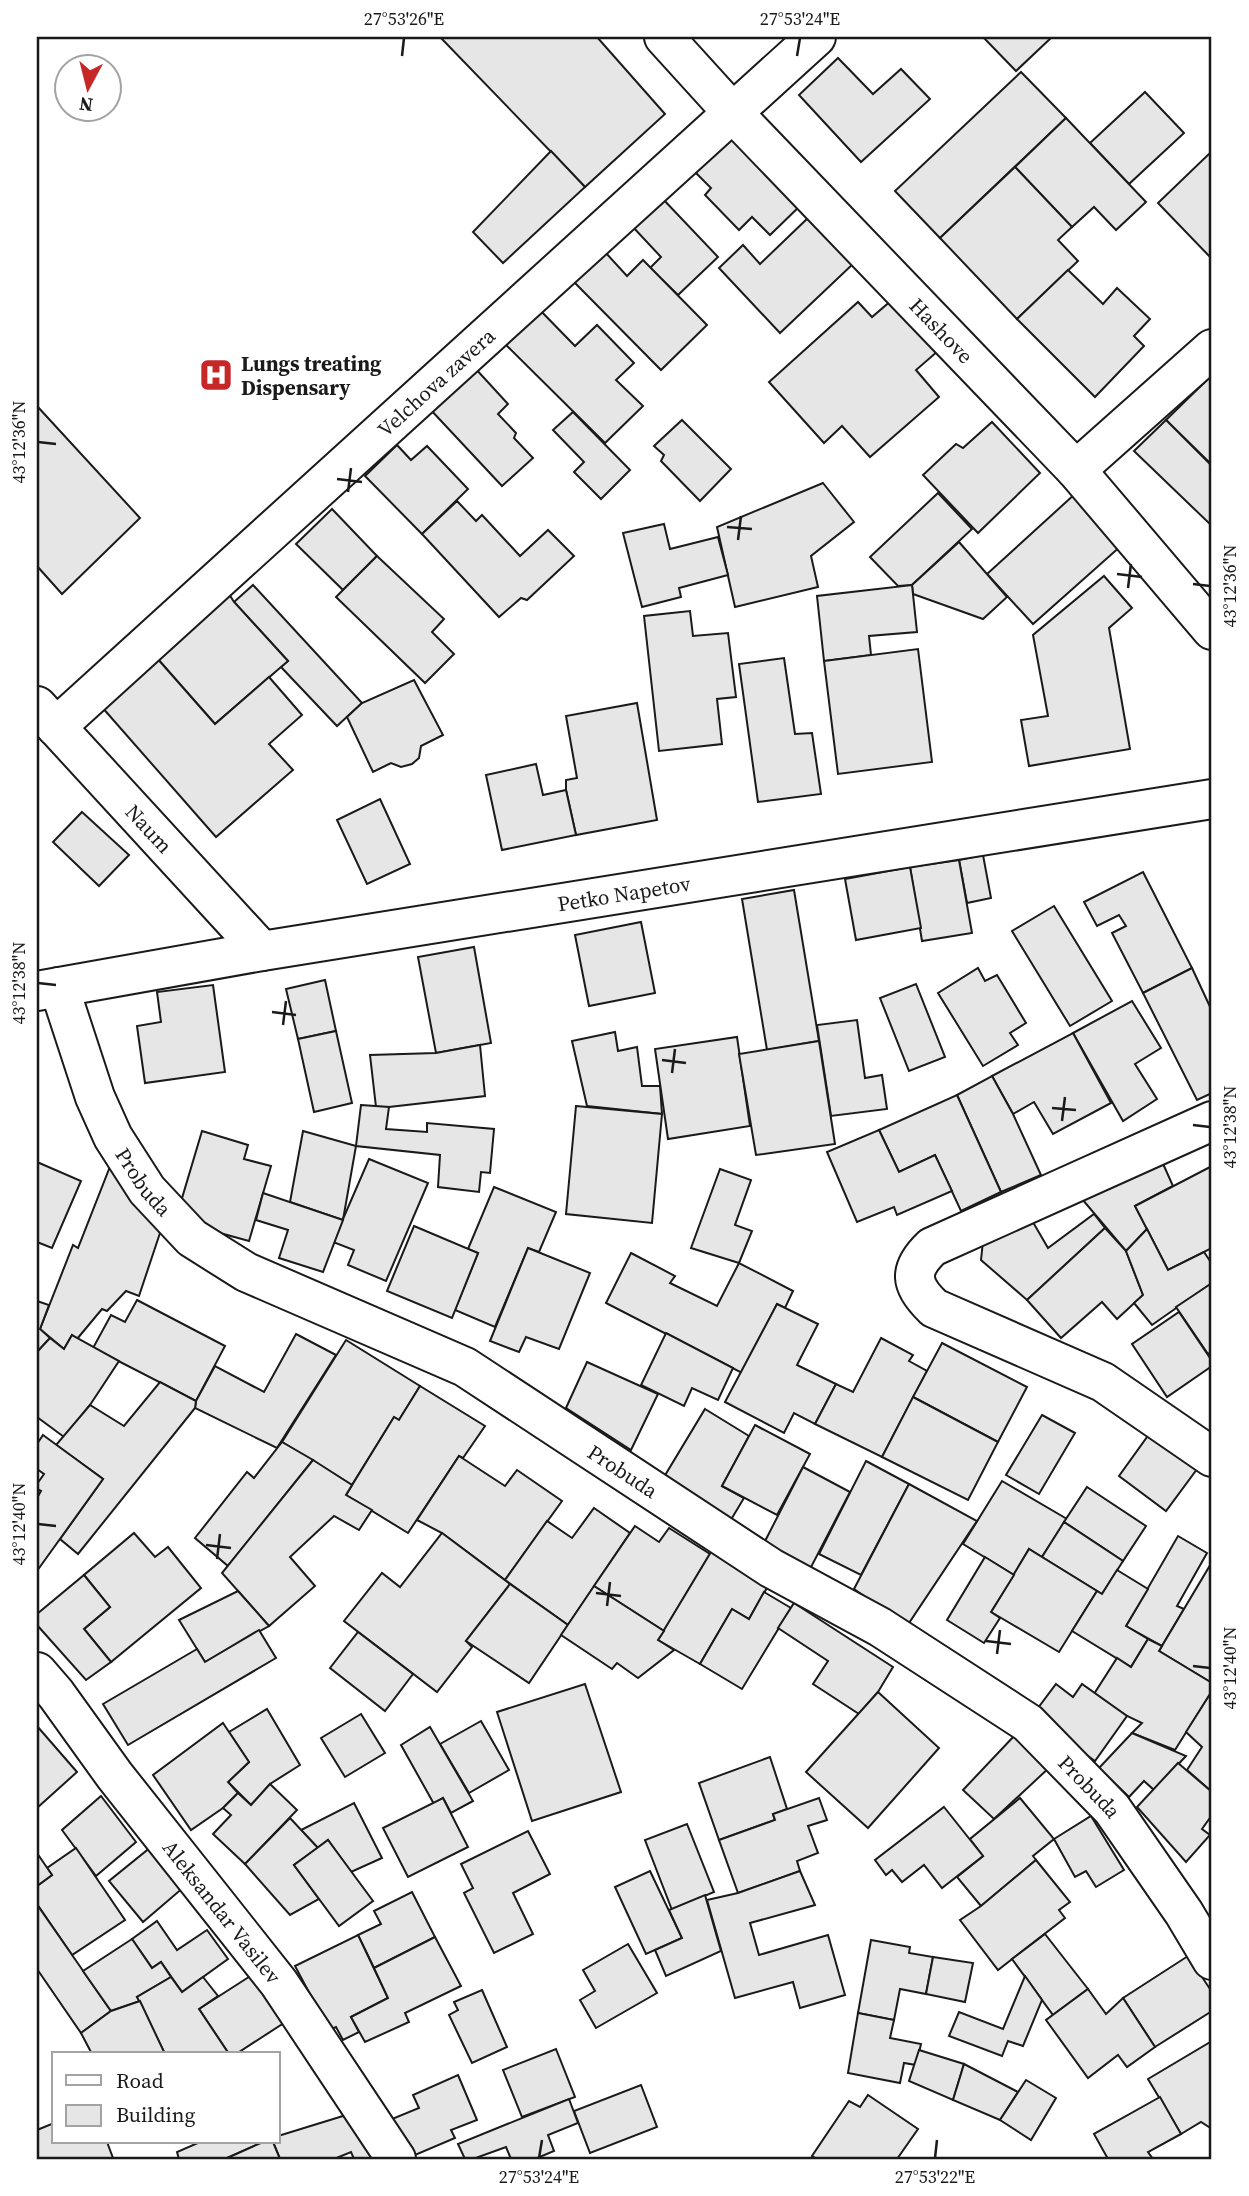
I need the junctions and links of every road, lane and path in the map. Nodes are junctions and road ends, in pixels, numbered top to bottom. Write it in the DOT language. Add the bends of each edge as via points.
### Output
graph roads {
  1 [pos="664,37"];
  2 [pos="816,37"];
  3 [pos="733,113"];
  4 [pos="1212,349"];
  5 [pos="1076,470"];
  6 [pos="1212,630"];
  7 [pos="46,716"];
  8 [pos="1212,799"];
  9 [pos="262,951"];
  10 [pos="48,989"];
  11 [pos="1212,1121"];
  12 [pos="1212,1457"];
  13 [pos="37,1672"];
  14 [pos="1212,1960"];
  15 [pos="396,2159"];
  1 -- 3 [label="street, Hashove"];
  2 -- 3 [label="street, Velchova zavera"];
  3 -- 5 [label="street, Hashove"];
  3 -- 7 [label="street, Velchova zavera"];
  4 -- 5 [label="street"];
  5 -- 6 [label="street, Hashove"];
  7 -- 9 [label="street, Naum"];
  8 -- 9 [label="street, Petko Napetov"];
  9 -- 10 [label="street, Petko Napetov"];
  10 -- 14 [label="street, Probuda" via="113,1137 147,1190 192,1238 246,1272 465,1367 771,1568 880,1627 1028,1723 1112,1809"];
  11 -- 12 [label="street" via="932,1247 917,1261 914,1277 920,1294 934,1308 1103,1382"];
  13 -- 15 [label="street, Aleksandar Vasilev" via="279,1983"];
}
